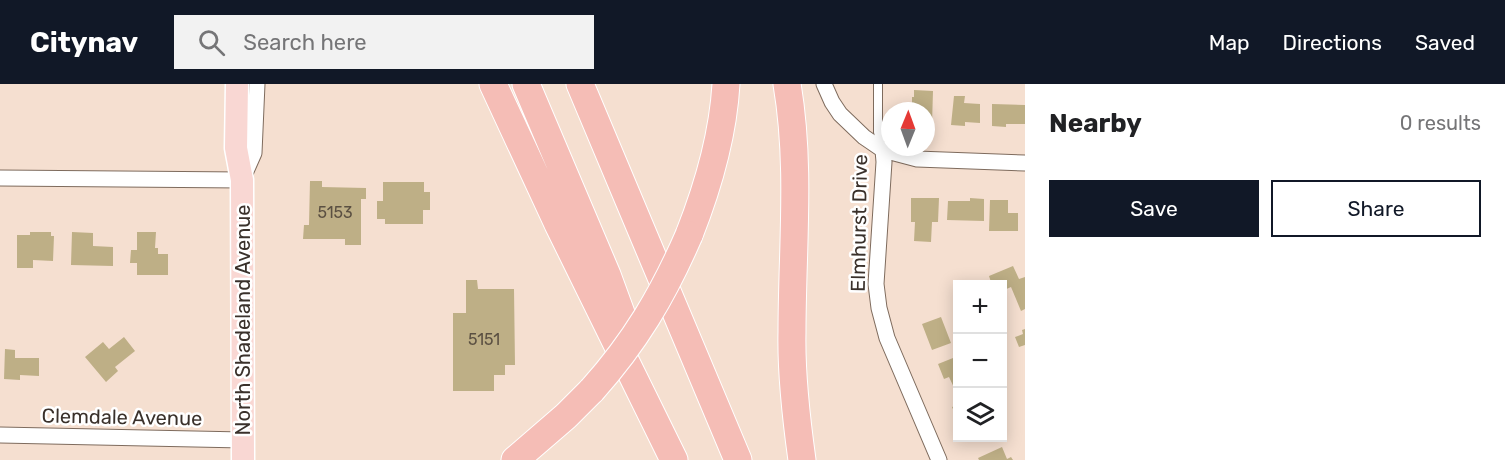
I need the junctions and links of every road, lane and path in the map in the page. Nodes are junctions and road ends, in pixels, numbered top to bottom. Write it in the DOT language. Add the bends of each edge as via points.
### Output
graph roads {
  1 [pos="237,84"];
  2 [pos="257,84"];
  3 [pos="493,84"];
  4 [pos="526,84"];
  5 [pos="580,84"];
  6 [pos="726,84"];
  7 [pos="787,84"];
  8 [pos="824,84"];
  9 [pos="878,84"];
  10 [pos="881,143"];
  11 [pos="881,149"];
  12 [pos="884,156"];
  13 [pos="906,156"];
  14 [pos="1025,163"];
  15 [pos="0,178"];
  16 [pos="242,180"];
  17 [pos="0,435"];
  18 [pos="243,450"];
  19 [pos="671,452"];
  20 [pos="515,460"];
  21 [pos="738,460"];
  22 [pos="802,460"];
  23 [pos="939,460"];
  1 -- 16 [label="main road, North Shadeland Avenue" via="236,148"];
  2 -- 16 [label="street, North Shadeland Avenue" via="254,153"];
  3 -- 19 [label="highway"];
  4 -- 19 [label="highway" via="607,275"];
  5 -- 21 [label="highway"];
  6 -- 20 [label="highway, bridge" via="712,165 700,207 663,290 645,322 592,390"];
  7 -- 22 [label="highway" via="796,195 792,357"];
  8 -- 11 [label="street" via="840,114"];
  9 -- 10 [label="lane, Elmhurst Drive"];
  12 -- 23 [label="street, Elmhurst Drive" via="876,284 879,308"];
  13 -- 14 [label="street"];
  15 -- 16 [label="street"];
  16 -- 18 [label="main road, North Shadeland Avenue"];
  17 -- 18 [label="street, Clemdale Avenue"];
}
